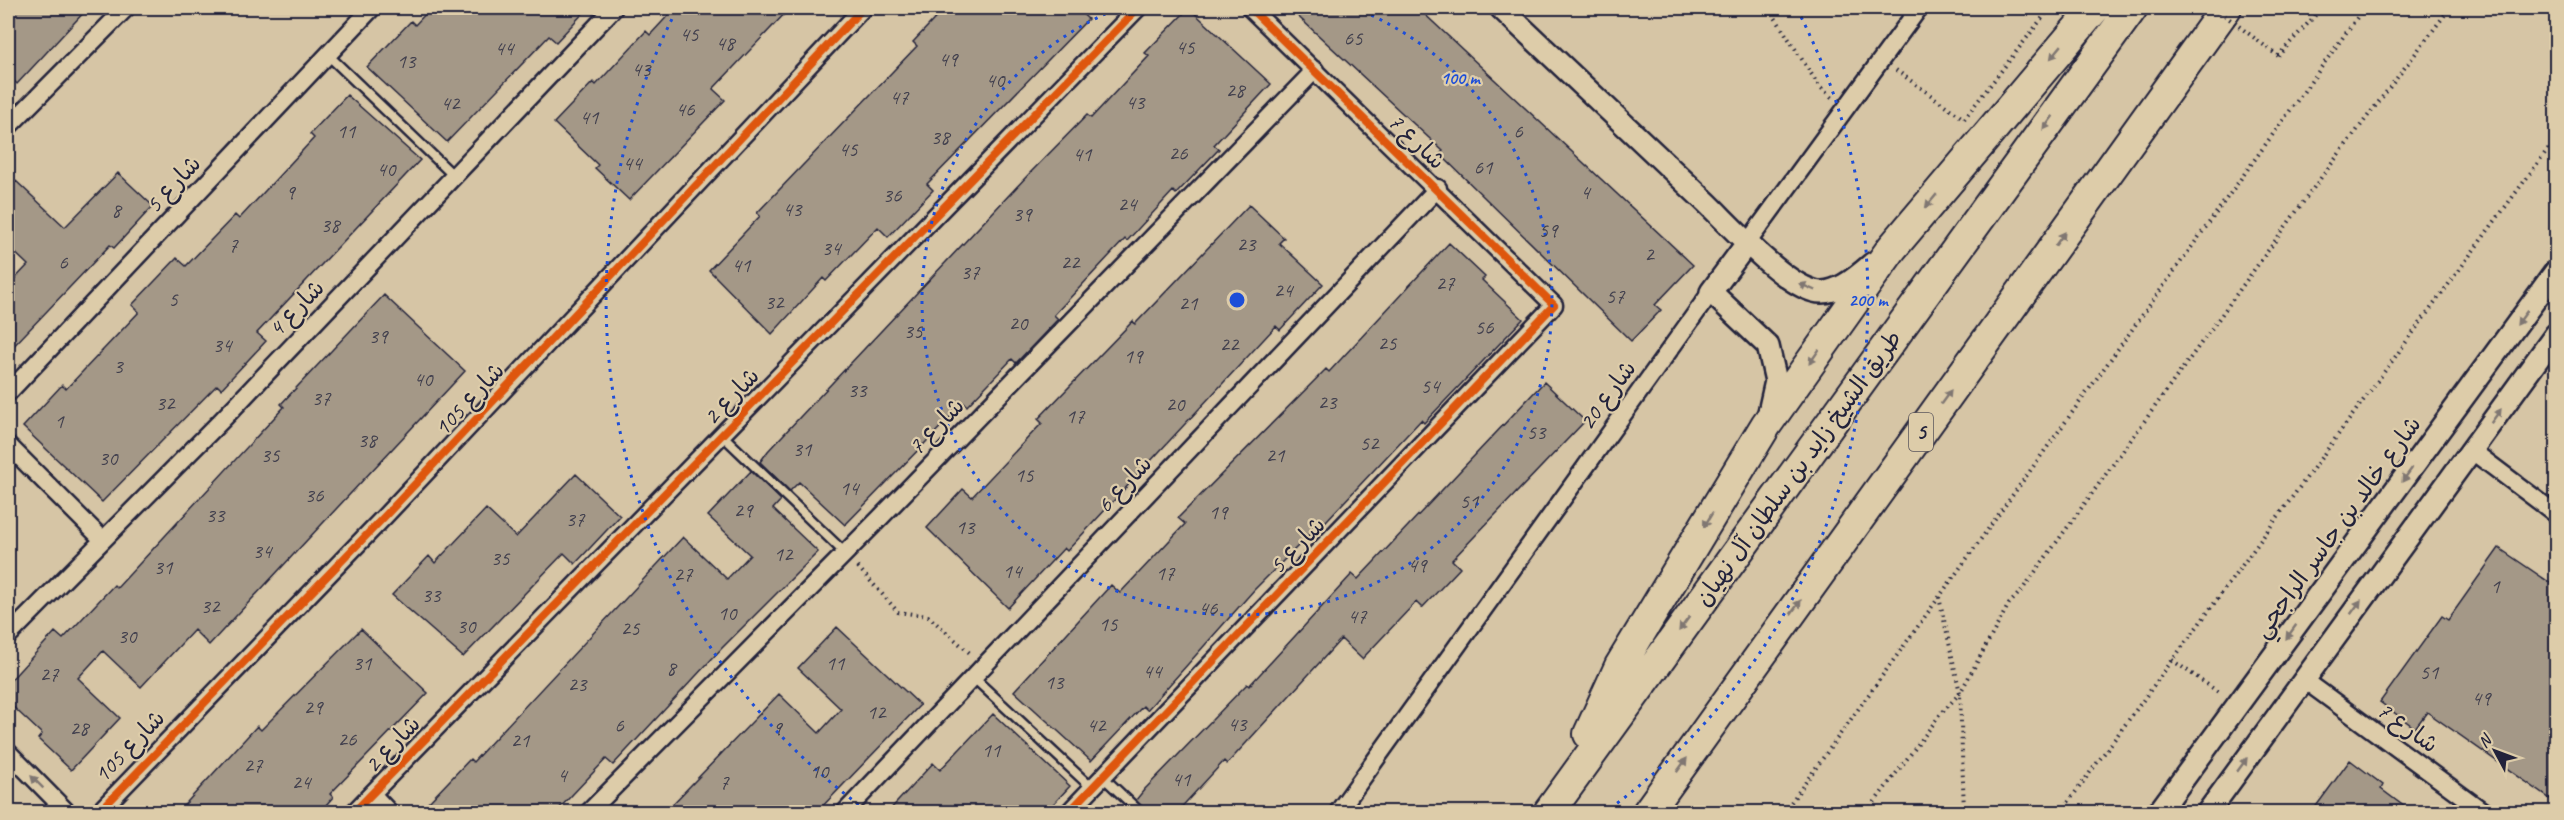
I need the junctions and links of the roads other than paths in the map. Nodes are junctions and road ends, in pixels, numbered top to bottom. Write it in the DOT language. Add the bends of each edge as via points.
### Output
graph roads {
  1 [pos="126,8"];
  2 [pos="372,8"];
  3 [pos="614,8"];
  4 [pos="863,8"];
  5 [pos="1138,8"];
  6 [pos="1250,8"];
  7 [pos="1501,8"];
  8 [pos="1919,8"];
  9 [pos="2095,8"];
  10 [pos="2132,8"];
  11 [pos="2240,8"];
  12 [pos="2216,15"];
  13 [pos="328,55"];
  14 [pos="1315,70"];
  15 [pos="8,127"];
  16 [pos="454,176"];
  17 [pos="1438,189"];
  18 [pos="1748,242"];
  19 [pos="1892,248"];
  20 [pos="2556,271"];
  21 [pos="1711,292"];
  22 [pos="1554,305"];
  23 [pos="2556,334"];
  24 [pos="8,393"];
  25 [pos="1766,425"];
  26 [pos="721,434"];
  27 [pos="8,445"];
  28 [pos="2471,450"];
  29 [pos="2556,513"];
  30 [pos="102,539"];
  31 [pos="845,553"];
  32 [pos="8,636"];
  33 [pos="980,672"];
  34 [pos="2303,679"];
  35 [pos="8,753"];
  36 [pos="1097,783"];
  37 [pos="372,794"];
  38 [pos="1555,804"];
  39 [pos="67,813"];
  40 [pos="99,813"];
  41 [pos="354,813"];
  42 [pos="389,813"];
  43 [pos="589,813"];
  44 [pos="845,813"];
  45 [pos="1069,813"];
  46 [pos="1140,813"];
  47 [pos="1338,813"];
  48 [pos="1648,813"];
  49 [pos="2159,813"];
  50 [pos="2208,813"];
  51 [pos="2484,813"];
  1 -- 15 [label="street"];
  2 -- 13 [label="street, شارع 5"];
  3 -- 16 [label="street, شارع 4"];
  4 -- 40 [label="street, شارع 105"];
  5 -- 26 [label="street, شارع 2"];
  6 -- 14 [label="street, شارع 7"];
  7 -- 18 [label="street"];
  8 -- 18 [label="street, شارع 20"];
  9 -- 19 [label="highway, one-way"];
  10 -- 38 [label="highway, طريق الشيخ زايد بن سلطان آل نهيان, one-way"];
  11 -- 12 [label="highway"];
  48 -- 12 [label="highway, 5, one-way"];
  13 -- 16 [label="lane"];
  13 -- 24 [label="street, شارع 5"];
  14 -- 17 [label="street, شارع 7"];
  14 -- 31 [label="street, شارع 7"];
  16 -- 30 [label="street, شارع 4" via="222,420"];
  17 -- 22 [label="street, شارع 7"];
  17 -- 33 [label="street, شارع 6"];
  19 -- 18 [label="street, one-way" via="1861,274 1824,292 1792,281"];
  18 -- 21 [label="street, شارع 20"];
  19 -- 25 [label="highway, one-way"];
  20 -- 49 [label="street, شارع خالد بن جاسر الراجحي, one-way"];
  21 -- 25 [label="street" via="1768,346 1776,381"];
  21 -- 47 [label="street, شارع 20"];
  22 -- 36 [label="street, شارع 5"];
  28 -- 23 [label="street, one-way"];
  25 -- 38 [label="highway, one-way" via="1620,666"];
  26 -- 31 [label="lane"];
  26 -- 37 [label="street, شارع 2"];
  27 -- 30 [label="street"];
  28 -- 29 [label="street"];
  34 -- 28 [label="street, one-way"];
  30 -- 32 [label="street, شارع 4"];
  31 -- 43 [label="street, شارع 7"];
  33 -- 36 [label="lane"];
  33 -- 44 [label="street, شارع 6"];
  50 -- 34 [label="street, one-way"];
  34 -- 51 [label="street, شارع 7"];
  39 -- 35 [label="street, one-way"];
  36 -- 45 [label="street, شارع 5"];
  36 -- 46 [label="lane"];
  37 -- 41 [label="street, شارع 2"];
  37 -- 42 [label="street"];
}
